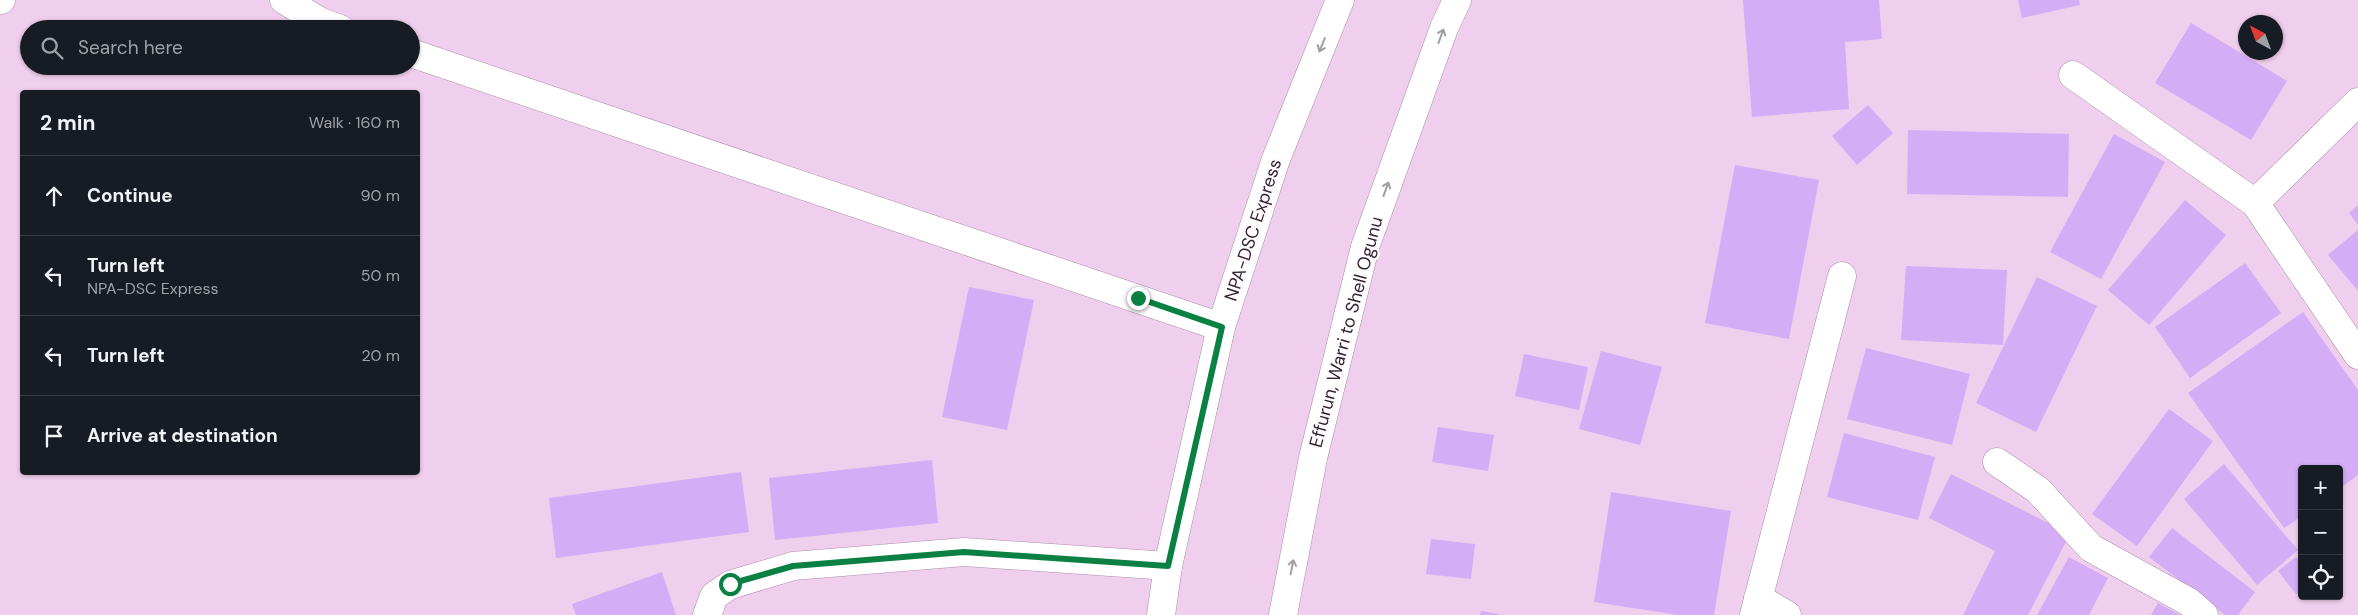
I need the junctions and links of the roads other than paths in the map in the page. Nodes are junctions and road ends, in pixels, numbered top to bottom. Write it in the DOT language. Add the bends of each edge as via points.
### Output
graph roads {
  1 [pos="284,0"];
  2 [pos="1340,0"];
  3 [pos="1457,0"];
  4 [pos="318,20"];
  5 [pos="420,56"];
  6 [pos="2074,76"];
  7 [pos="2358,102"];
  8 [pos="2255,203"];
  9 [pos="1842,276"];
  10 [pos="1222,327"];
  11 [pos="2358,355"];
  12 [pos="1997,462"];
  13 [pos="1168,566"];
  14 [pos="1756,606"];
  15 [pos="708,615"];
  16 [pos="1161,615"];
  17 [pos="1283,615"];
  18 [pos="1788,615"];
  19 [pos="2204,615"];
  1 -- 4 [label="street"];
  2 -- 10 [label="street, NPA-DSC Express, one-way" via="1276,159"];
  17 -- 3 [label="street, Effurun, Warri to Shell Ogunu, one-way" via="1313,458 1365,247"];
  5 -- 10 [label="street"];
  6 -- 8 [label="street"];
  7 -- 8 [label="street"];
  8 -- 11 [label="street"];
  9 -- 14 [label="street"];
  10 -- 13 [label="street, NPA-DSC Express"];
  12 -- 19 [label="street" via="2038,490 2091,548 2189,602"];
  13 -- 15 [label="street" via="964,552 793,566 730,584 714,596"];
  13 -- 16 [label="street, NPA-DSC Express"];
  14 -- 18 [label="street"];
}
